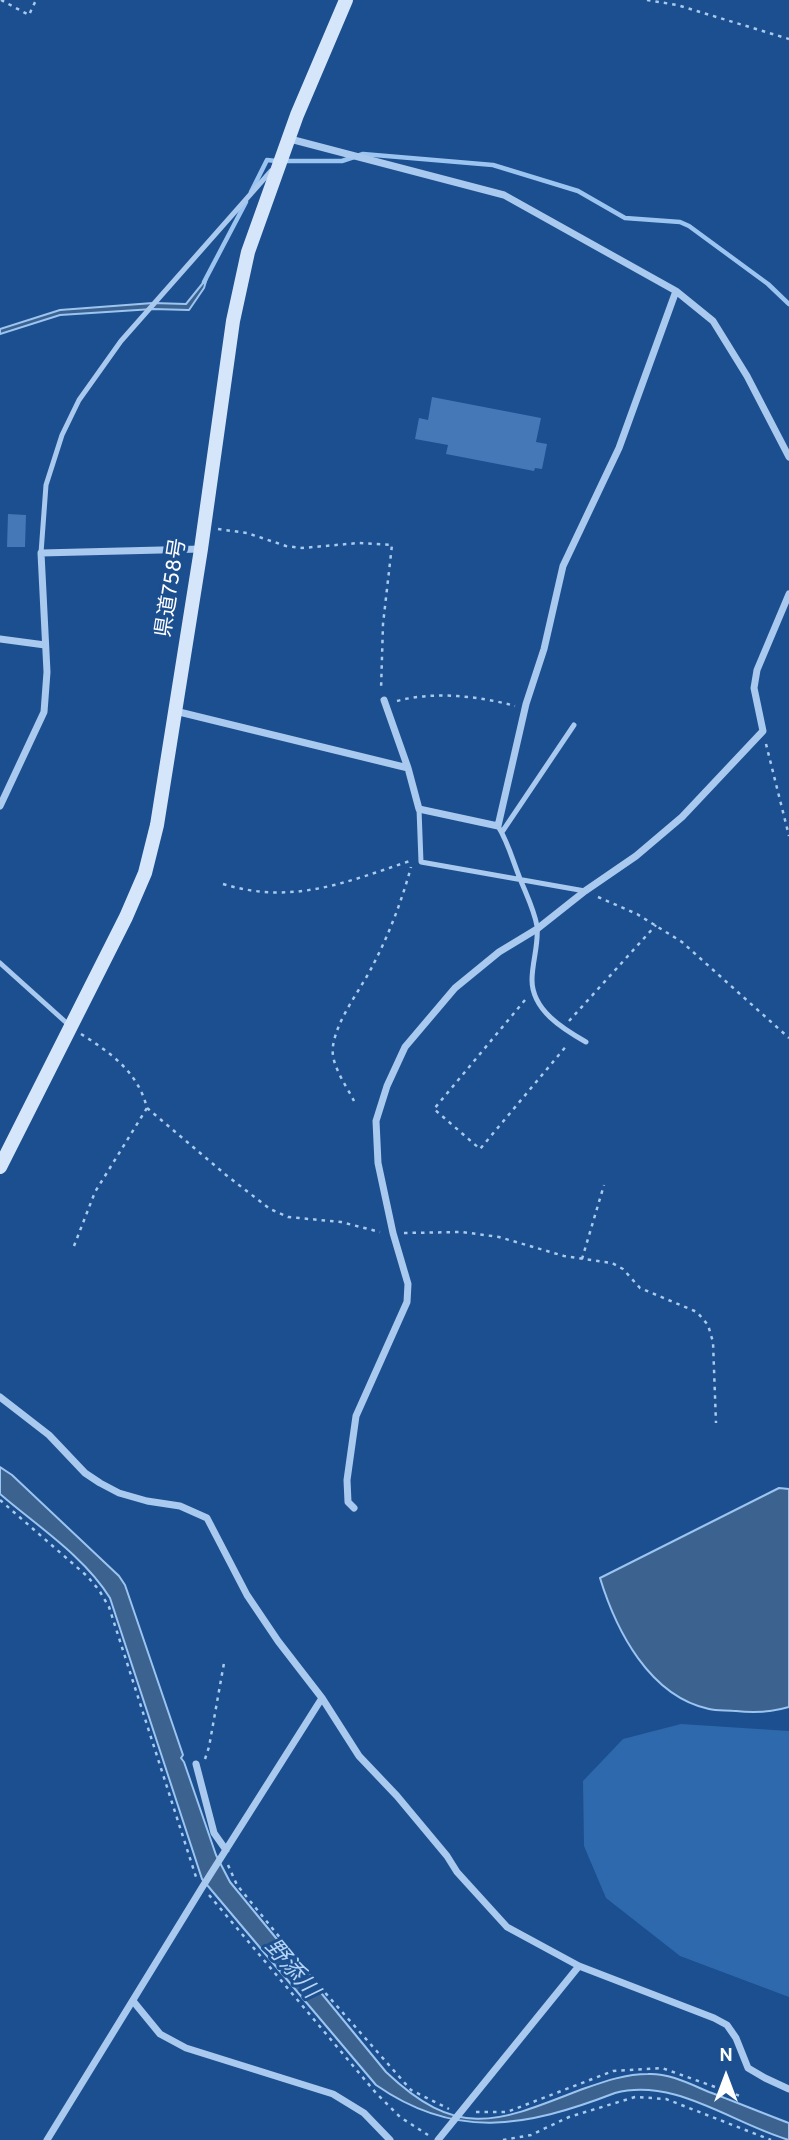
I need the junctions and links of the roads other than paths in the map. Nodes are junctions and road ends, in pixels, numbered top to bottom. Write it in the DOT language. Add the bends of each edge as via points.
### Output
graph roads {
  1 [pos="346,0"];
  2 [pos="290,139"];
  3 [pos="282,159"];
  4 [pos="676,291"];
  5 [pos="789,457"];
  6 [pos="201,549"];
  7 [pos="41,553"];
  8 [pos="789,594"];
  9 [pos="0,639"];
  10 [pos="45,645"];
  11 [pos="386,703"];
  12 [pos="175,711"];
  13 [pos="574,725"];
  14 [pos="408,768"];
  15 [pos="0,806"];
  16 [pos="419,809"];
  17 [pos="500,829"];
  18 [pos="520,878"];
  19 [pos="585,891"];
  20 [pos="537,929"];
  21 [pos="0,963"];
  22 [pos="70,1027"];
  23 [pos="586,1042"];
  24 [pos="0,1167"];
  25 [pos="0,1397"];
  26 [pos="354,1508"];
  27 [pos="321,1698"];
  28 [pos="196,1764"];
  29 [pos="224,1854"];
  30 [pos="579,1966"];
  31 [pos="133,2001"];
  32 [pos="789,2089"];
  33 [pos="47,2140"];
  34 [pos="390,2140"];
  35 [pos="438,2140"];
  1 -- 2 [label="main road, 県道758号"];
  2 -- 3 [label="main road, 県道758号"];
  2 -- 4 [label="street" via="504,195"];
  3 -- 6 [label="main road, 県道758号" via="248,252 233,321"];
  3 -- 7 [label="lane" via="121,341 79,400 46,485"];
  4 -- 5 [label="street" via="713,321"];
  4 -- 17 [label="street" via="619,448 563,566 525,709"];
  6 -- 7 [label="street"];
  6 -- 12 [label="main road, 県道758号"];
  7 -- 10 [label="street"];
  8 -- 19 [label="street" via="754,688 763,731 682,817"];
  9 -- 10 [label="street"];
  10 -- 15 [label="street" via="44,712"];
  11 -- 14 [label="street"];
  12 -- 14 [label="street"];
  12 -- 22 [label="main road, 県道758号" via="145,873"];
  13 -- 17 [label="lane"];
  14 -- 16 [label="street"];
  16 -- 17 [label="street"];
  16 -- 18 [label="lane" via="421,862"];
  17 -- 18 [label="lane"];
  18 -- 19 [label="lane"];
  18 -- 20 [label="lane"];
  19 -- 20 [label="street"];
  20 -- 23 [label="lane" via="531,983 539,1003 562,1029"];
  20 -- 26 [label="street" via="499,952 455,988 405,1047 387,1086 376,1121 378,1163 408,1284 407,1302 356,1416 347,1480 348,1502"];
  21 -- 22 [label="lane"];
  22 -- 24 [label="main road, 県道758号"];
  25 -- 27 [label="street" via="100,1483 119,1493 180,1506 207,1518 247,1595"];
  27 -- 29 [label="street"];
  27 -- 30 [label="street" via="359,1756 507,1927"];
  28 -- 29 [label="street"];
  29 -- 31 [label="street"];
  30 -- 32 [label="street" via="727,2025 748,2068"];
  30 -- 35 [label="street"];
  31 -- 33 [label="street"];
  31 -- 34 [label="street" via="160,2034 186,2048 334,2094 364,2113"];
}
